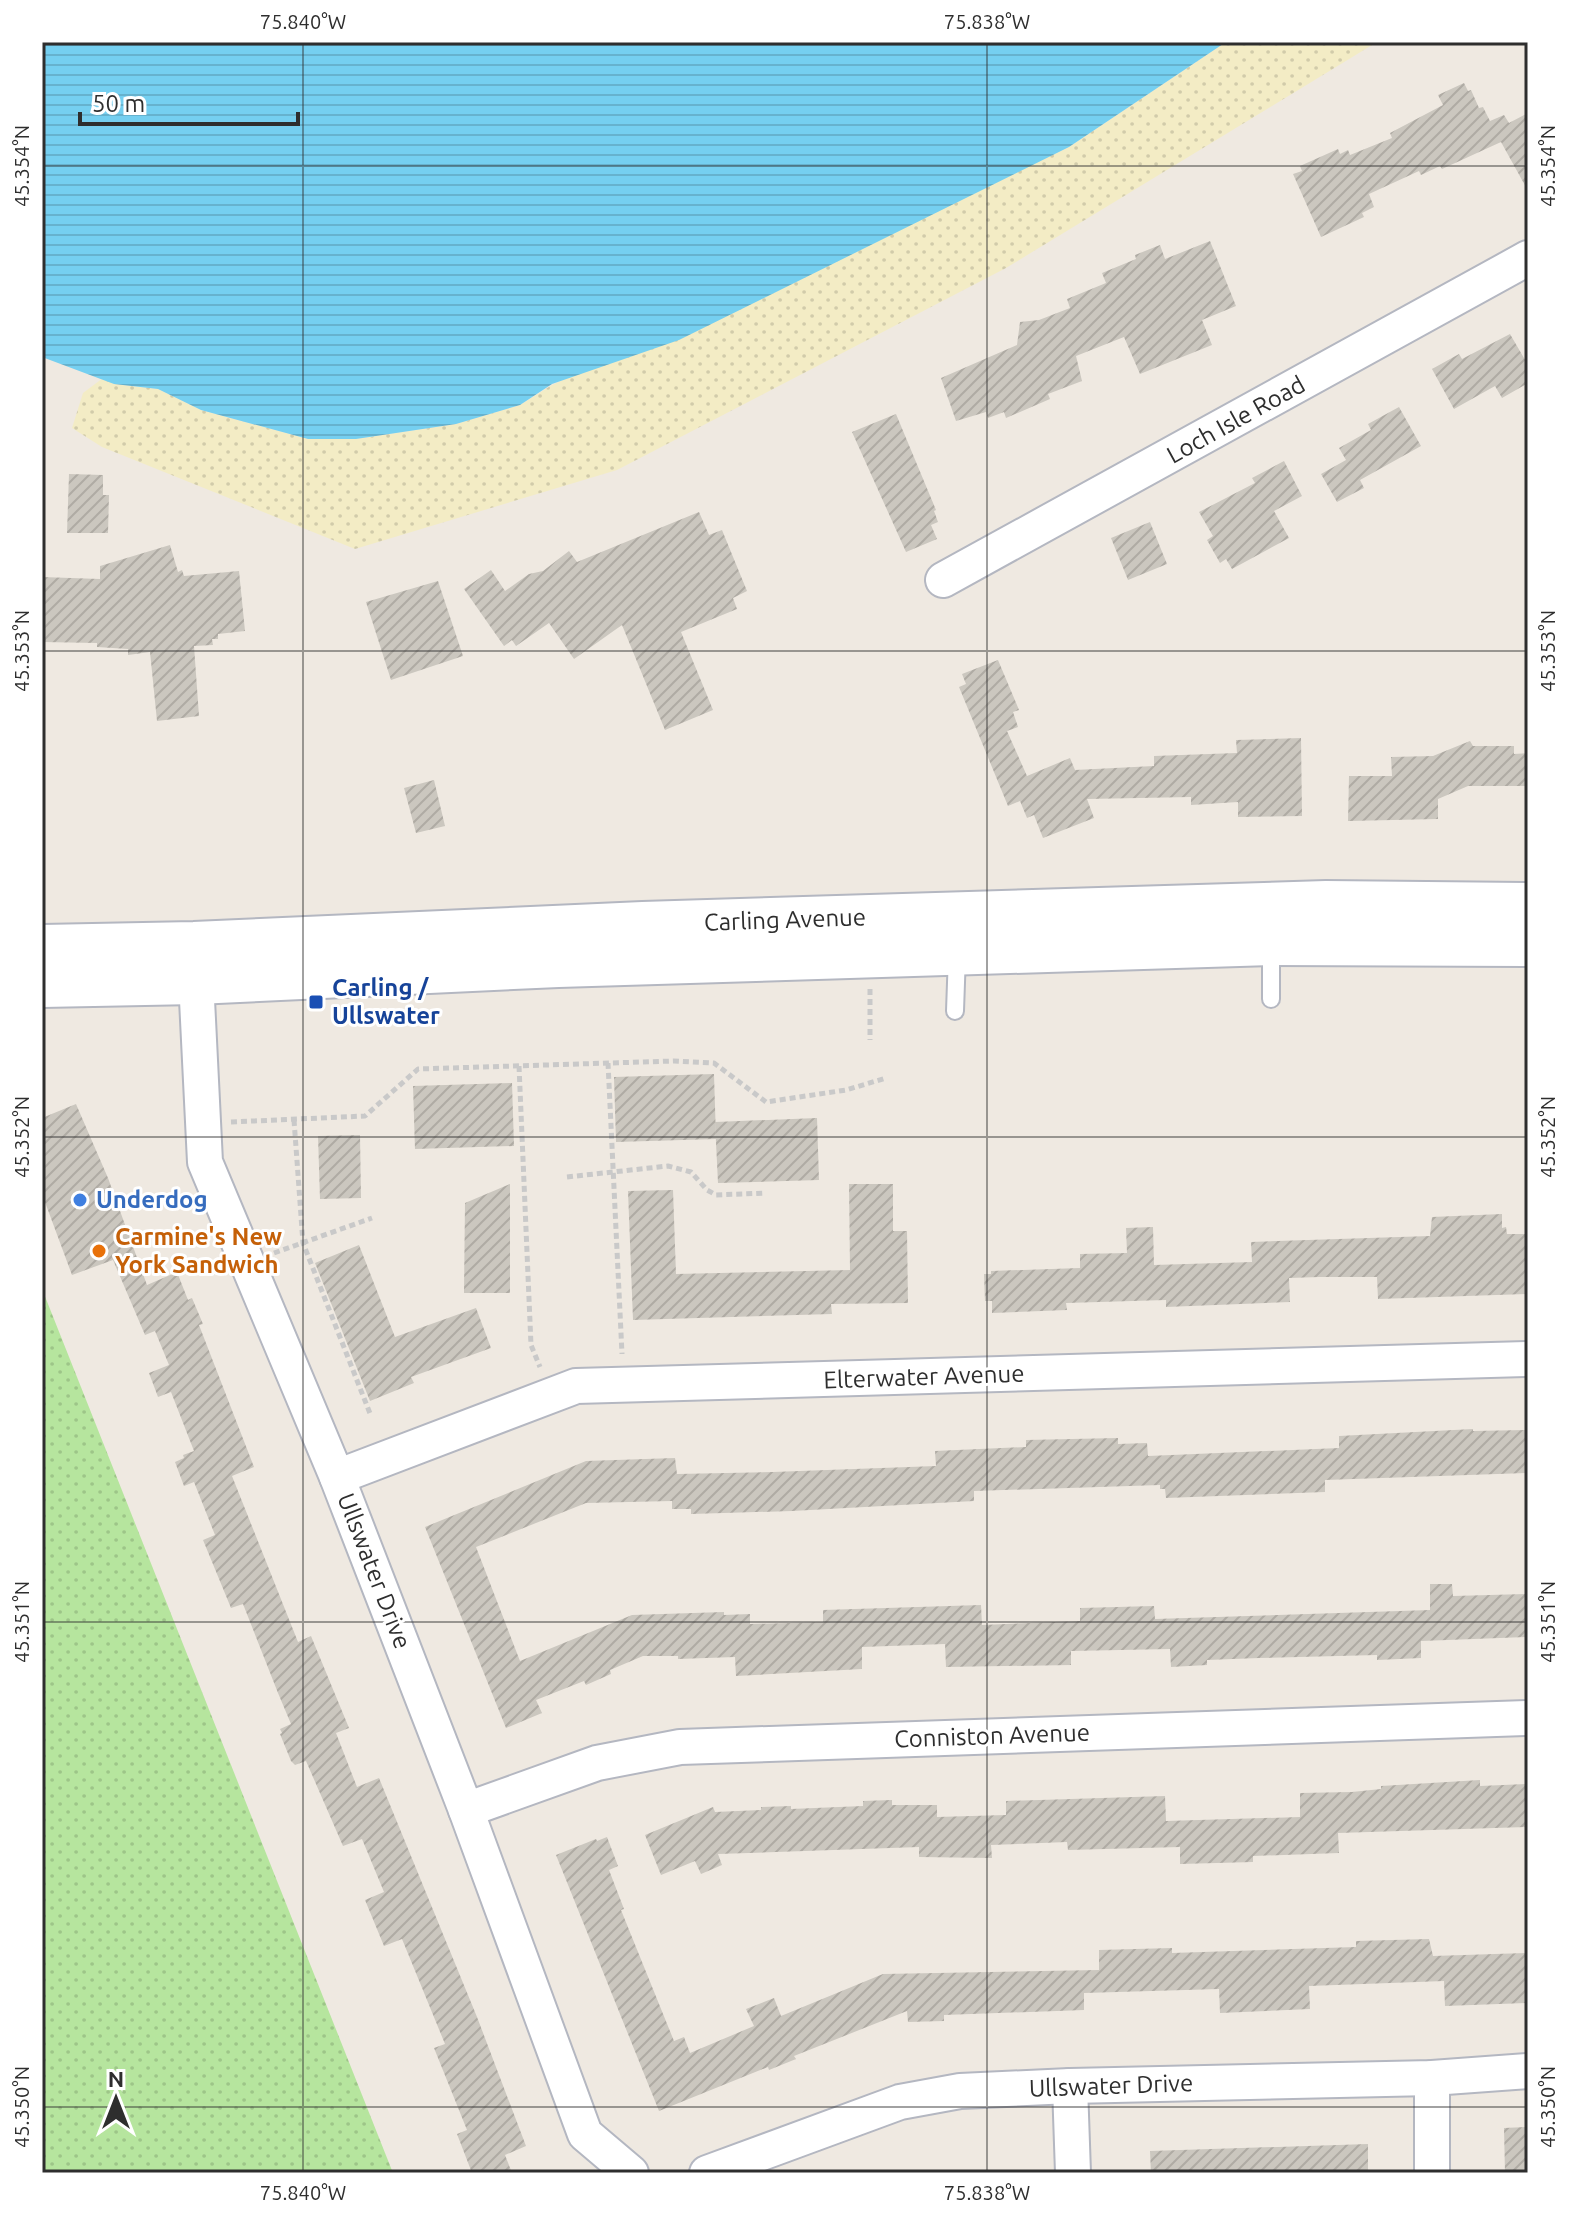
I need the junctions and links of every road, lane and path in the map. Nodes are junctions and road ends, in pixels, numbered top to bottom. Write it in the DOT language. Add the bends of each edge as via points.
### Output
graph roads {
  1 [pos="1528,258"];
  2 [pos="943,580"];
  3 [pos="1528,905"];
  4 [pos="1271,943"];
  5 [pos="1528,944"];
  6 [pos="42,947"];
  7 [pos="958,952"];
  8 [pos="195,963"];
  9 [pos="42,985"];
  10 [pos="870,988"];
  11 [pos="1271,999"];
  12 [pos="955,1011"];
  13 [pos="870,1040"];
  14 [pos="608,1063"];
  15 [pos="519,1066"];
  16 [pos="886,1078"];
  17 [pos="294,1120"];
  18 [pos="202,1123"];
  19 [pos="613,1172"];
  20 [pos="567,1177"];
  21 [pos="766,1193"];
  22 [pos="372,1218"];
  23 [pos="303,1243"];
  24 [pos="247,1262"];
  25 [pos="1528,1359"];
  26 [pos="624,1385"];
  27 [pos="552,1394"];
  28 [pos="371,1416"];
  29 [pos="337,1477"];
  30 [pos="1528,1718"];
  31 [pos="466,1810"];
  32 [pos="1528,2071"];
  33 [pos="1432,2078"];
  34 [pos="1070,2086"];
  35 [pos="631,2173"];
  36 [pos="707,2173"];
  37 [pos="1073,2173"];
  38 [pos="1432,2173"];
  1 -- 2 [label="street, Loch Isle Road"];
  3 -- 8 [label="main road, Carling Avenue" via="1326,903 643,924"];
  4 -- 5 [label="main road, Carling Avenue"];
  4 -- 7 [label="main road, Carling Avenue"];
  4 -- 11 [label="lane"];
  6 -- 8 [label="main road, Carling Avenue"];
  7 -- 8 [label="main road, Carling Avenue" via="558,965"];
  7 -- 12 [label="lane"];
  8 -- 9 [label="main road, Carling Avenue"];
  8 -- 18 [label="street, Ullswater Drive"];
  10 -- 13 [label="path"];
  14 -- 15 [label="path"];
  14 -- 16 [label="path" via="714,1063 766,1102"];
  14 -- 19 [label="path"];
  15 -- 17 [label="path" via="418,1069 365,1116"];
  15 -- 27 [label="path" via="531,1345"];
  17 -- 18 [label="path"];
  17 -- 23 [label="path"];
  18 -- 24 [label="street, Ullswater Drive" via="205,1162"];
  19 -- 20 [label="path"];
  19 -- 21 [label="path" via="668,1166 691,1172 716,1195"];
  19 -- 26 [label="path"];
  22 -- 23 [label="path"];
  23 -- 24 [label="path"];
  23 -- 28 [label="path"];
  24 -- 29 [label="street, Ullswater Drive"];
  25 -- 26 [label="street, Elterwater Avenue"];
  26 -- 27 [label="street, Elterwater Avenue" via="576,1386"];
  27 -- 29 [label="street, Elterwater Avenue"];
  29 -- 31 [label="street, Ullswater Drive"];
  30 -- 31 [label="street, Conniston Avenue" via="680,1747 597,1763"];
  31 -- 35 [label="street, Ullswater Drive" via="585,2134"];
  32 -- 33 [label="street, Ullswater Drive"];
  33 -- 34 [label="street, Ullswater Drive"];
  33 -- 38 [label="street"];
  34 -- 36 [label="street, Ullswater Drive" via="960,2091 900,2102"];
  34 -- 37 [label="street"];
}
